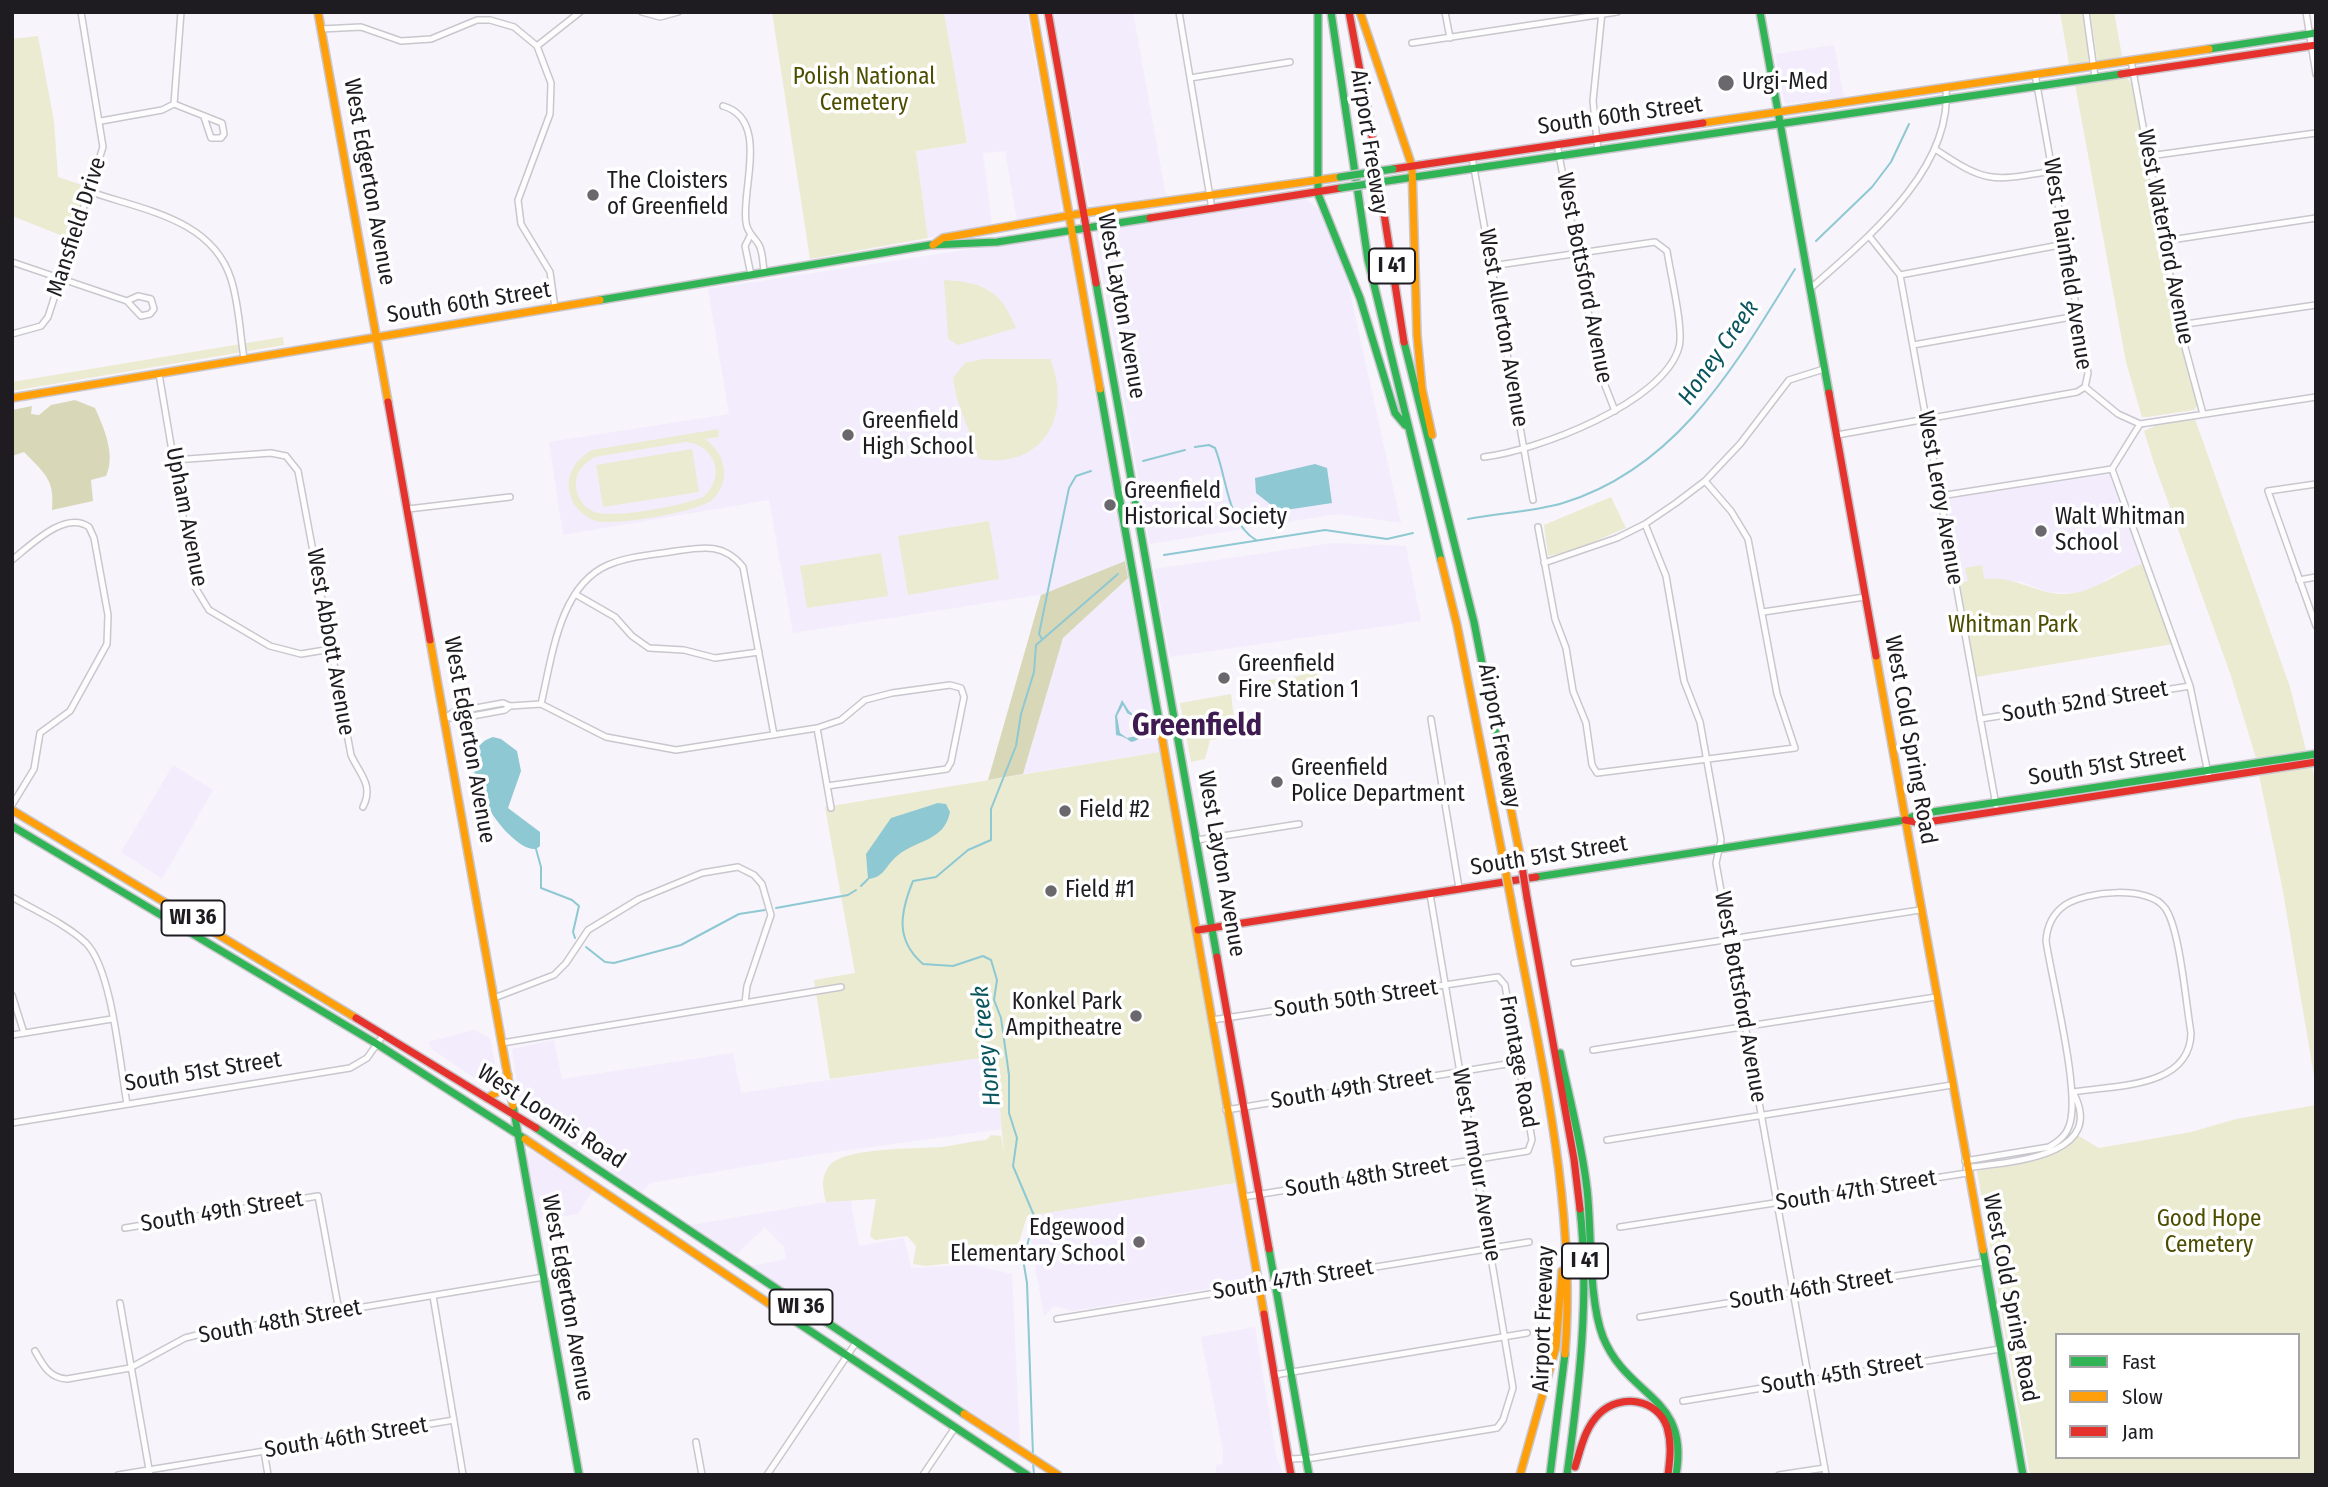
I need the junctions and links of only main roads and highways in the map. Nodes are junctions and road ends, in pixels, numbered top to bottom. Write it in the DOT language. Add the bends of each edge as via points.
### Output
graph roads {
  1 [pos="318,12"];
  2 [pos="1033,12"];
  3 [pos="1048,12"];
  4 [pos="1318,12"];
  5 [pos="1331,12"];
  6 [pos="1349,12"];
  7 [pos="1360,12"];
  8 [pos="1760,12"];
  9 [pos="2312,33"];
  10 [pos="2313,45"];
  11 [pos="1836,103"];
  12 [pos="1779,112"];
  13 [pos="1819,118"];
  14 [pos="1781,124"];
  15 [pos="1412,166"];
  16 [pos="1414,177"];
  17 [pos="1316,180"];
  18 [pos="1318,194"];
  19 [pos="1142,205"];
  20 [pos="1084,213"];
  21 [pos="1068,216"];
  22 [pos="1144,219"];
  23 [pos="1022,224"];
  24 [pos="1087,227"];
  25 [pos="1071,229"];
  26 [pos="1024,237"];
  27 [pos="932,245"];
  28 [pos="378,337"];
  29 [pos="12,398"];
  30 [pos="1406,426"];
  31 [pos="1447,517"];
  32 [pos="2314,758"];
  33 [pos="12,808"];
  34 [pos="1905,820"];
  35 [pos="12,826"];
  36 [pos="195,919"];
  37 [pos="1213,927"];
  38 [pos="188,930"];
  39 [pos="1198,930"];
  40 [pos="1554,1048"];
  41 [pos="508,1075"];
  42 [pos="485,1096"];
  43 [pos="475,1106"];
  44 [pos="516,1115"];
  45 [pos="520,1135"];
  46 [pos="558,1143"];
  47 [pos="550,1155"];
  48 [pos="1561,1187"];
  49 [pos="688,1231"];
  50 [pos="680,1243"];
  51 [pos="579,1475"];
  52 [pos="1027,1475"];
  53 [pos="1058,1475"];
  54 [pos="1292,1475"];
  55 [pos="1309,1475"];
  56 [pos="1520,1475"];
  57 [pos="1550,1475"];
  58 [pos="1567,1475"];
  59 [pos="1573,1475"];
  60 [pos="1668,1475"];
  61 [pos="1676,1475"];
  62 [pos="2023,1475"];
  1 -- 28 [label="main road, West Edgerton Avenue"];
  2 -- 21 [label="main road, West Layton Avenue"];
  3 -- 20 [label="main road, West Layton Avenue"];
  4 -- 17 [label="main road"];
  5 -- 30 [label="main road, Airport Freeway / I 41" via="1368,260"];
  6 -- 31 [label="main road, Airport Freeway / I 41" via="1406,358"];
  7 -- 15 [label="main road"];
  8 -- 12 [label="main road, West Cold Spring Road"];
  9 -- 11 [label="main road, South 60th Street"];
  10 -- 13 [label="main road, South 60th Street"];
  11 -- 12 [label="main road, South 60th Street"];
  11 -- 13 [label="main road" via="1835,111"];
  12 -- 14 [label="main road, West Cold Spring Road"];
  12 -- 15 [label="main road, South 60th Street"];
  13 -- 14 [label="main road, South 60th Street"];
  14 -- 16 [label="main road, South 60th Street"];
  14 -- 34 [label="main road, West Cold Spring Road"];
  15 -- 16 [label="main road"];
  15 -- 17 [label="main road, South 60th Street, bridge"];
  16 -- 18 [label="main road, South 60th Street, bridge"];
  16 -- 31 [label="main road" via="1420,373 1450,501"];
  17 -- 18 [label="main road"];
  17 -- 19 [label="main road, South 60th Street"];
  18 -- 22 [label="main road, South 60th Street"];
  18 -- 30 [label="main road" via="1360,298 1395,413"];
  19 -- 20 [label="main road, South 60th Street"];
  19 -- 22 [label="main road"];
  20 -- 21 [label="main road, South 60th Street"];
  20 -- 24 [label="main road, West Layton Avenue"];
  21 -- 23 [label="main road, South 60th Street"];
  21 -- 25 [label="main road, West Layton Avenue"];
  22 -- 24 [label="main road, South 60th Street"];
  23 -- 26 [label="main road"];
  23 -- 27 [label="main road, South 60th Street" via="943,238"];
  24 -- 25 [label="main road, South 60th Street"];
  24 -- 37 [label="main road, West Layton Avenue"];
  25 -- 26 [label="main road, South 60th Street"];
  25 -- 39 [label="main road, West Layton Avenue"];
  26 -- 27 [label="main road, South 60th Street"];
  27 -- 28 [label="main road, South 60th Street"];
  28 -- 29 [label="main road, South 60th Street"];
  28 -- 41 [label="main road, West Edgerton Avenue"];
  30 -- 48 [label="main road, Airport Freeway / I 41, bridge" via="1457,625"];
  31 -- 40 [label="main road, Airport Freeway / I 41, bridge" via="1488,686"];
  32 -- 34 [label="main road, South 51st Street" via="1919,814"];
  33 -- 36 [label="main road, West Loomis Road / WI 36"];
  34 -- 37 [label="main road, South 51st Street"];
  34 -- 62 [label="main road, West Cold Spring Road"];
  35 -- 38 [label="main road, West Loomis Road / WI 36"];
  36 -- 38 [label="main road"];
  36 -- 42 [label="main road, West Loomis Road / WI 36"];
  37 -- 39 [label="main road, South 51st Street"];
  37 -- 55 [label="main road, West Layton Avenue"];
  38 -- 43 [label="main road, West Loomis Road / WI 36"];
  39 -- 54 [label="main road, West Layton Avenue"];
  40 -- 58 [label="main road, Airport Freeway / I 41" via="1579,1192 1585,1278 1581,1375"];
  40 -- 61 [label="main road" via="1562,1055 1585,1175 1601,1330 1617,1363 1676,1423 1680,1447"];
  41 -- 42 [label="main road" via="503,1089"];
  41 -- 44 [label="main road, West Edgerton Avenue"];
  42 -- 43 [label="main road"];
  42 -- 44 [label="main road, West Loomis Road / WI 36"];
  43 -- 45 [label="main road, West Loomis Road / WI 36"];
  44 -- 45 [label="main road, West Edgerton Avenue"];
  44 -- 46 [label="main road, West Loomis Road / WI 36"];
  45 -- 47 [label="main road, West Loomis Road / WI 36"];
  45 -- 51 [label="main road, West Edgerton Avenue"];
  46 -- 47 [label="main road"];
  46 -- 49 [label="main road, West Loomis Road / WI 36"];
  47 -- 50 [label="main road, West Loomis Road / WI 36"];
  48 -- 56 [label="main road" via="1557,1205 1562,1268 1559,1325"];
  48 -- 57 [label="main road, Airport Freeway / I 41" via="1567,1247 1567,1334"];
  49 -- 50 [label="main road"];
  49 -- 53 [label="main road, West Loomis Road / WI 36"];
  50 -- 52 [label="main road, West Loomis Road / WI 36"];
  59 -- 60 [label="main road" via="1581,1439 1593,1418 1610,1404 1627,1400 1651,1406 1668,1426 1672,1455"];
}
